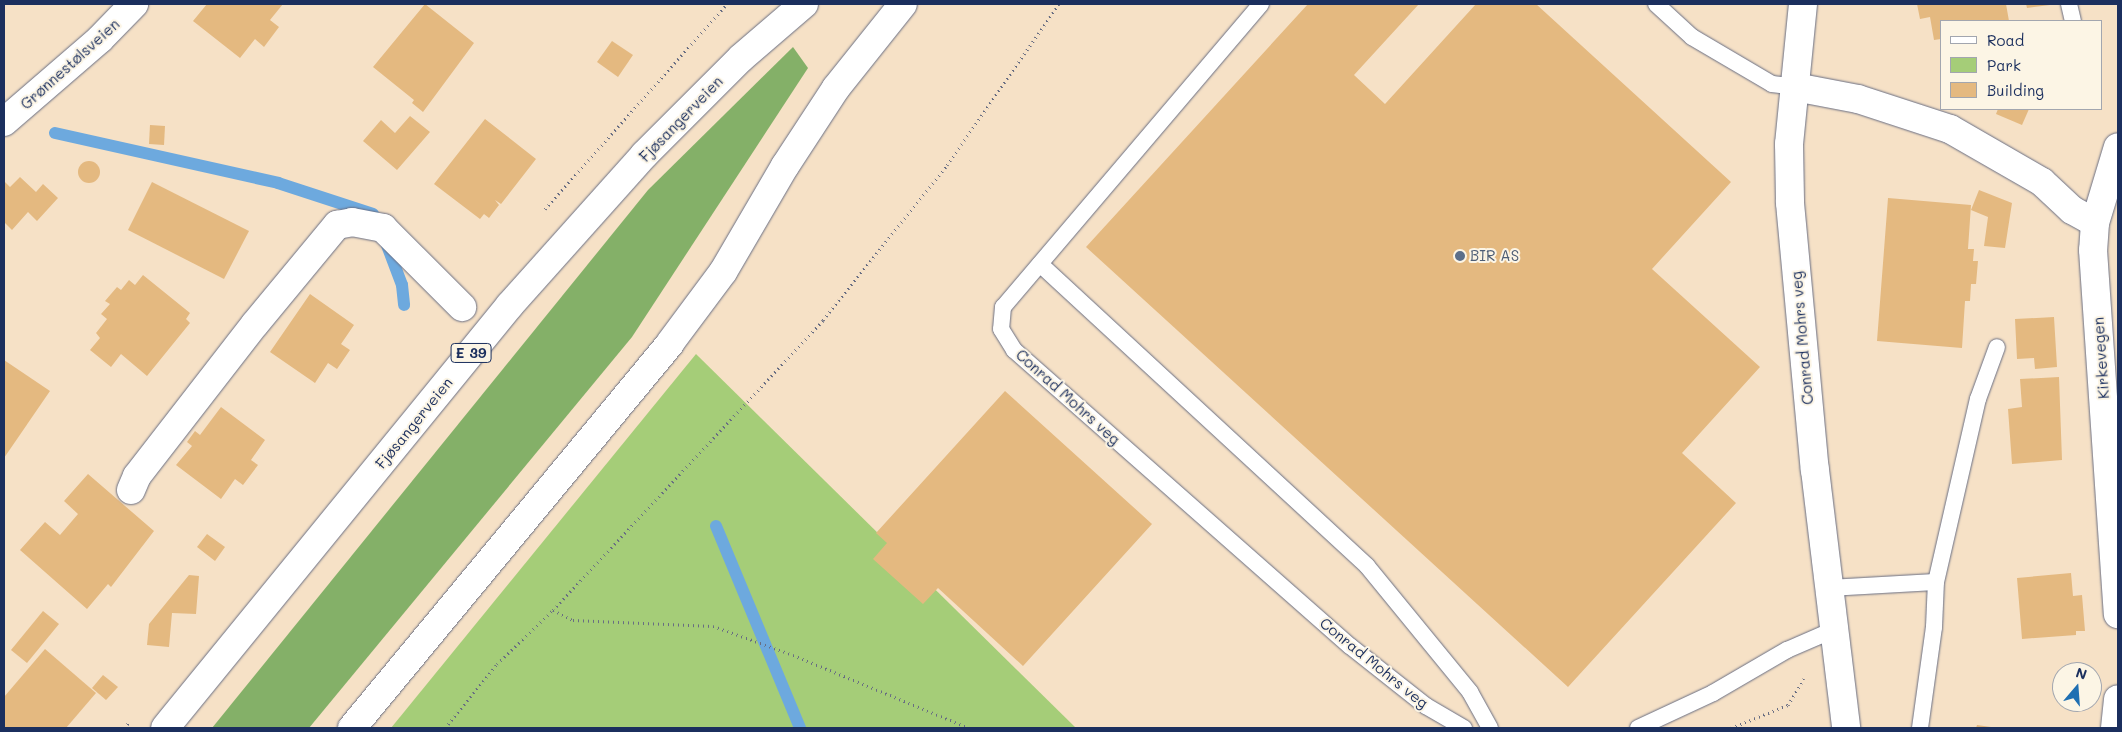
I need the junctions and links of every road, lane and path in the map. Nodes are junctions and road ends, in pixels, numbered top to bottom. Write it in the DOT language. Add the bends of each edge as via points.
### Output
graph roads {
  1 [pos="134,4"];
  2 [pos="804,4"];
  3 [pos="904,4"];
  4 [pos="1059,4"];
  5 [pos="1261,4"];
  6 [pos="1656,4"];
  7 [pos="1804,4"];
  8 [pos="2070,4"];
  9 [pos="2073,20"];
  10 [pos="1795,87"];
  11 [pos="4,122"];
  12 [pos="2118,147"];
  13 [pos="2095,223"];
  14 [pos="1040,264"];
  15 [pos="462,306"];
  16 [pos="1996,347"];
  17 [pos="131,490"];
  18 [pos="1936,582"];
  19 [pos="1828,588"];
  20 [pos="552,610"];
  21 [pos="2118,614"];
  22 [pos="1832,630"];
  23 [pos="2118,699"];
  24 [pos="165,728"];
  25 [pos="352,728"];
  26 [pos="445,728"];
  27 [pos="969,728"];
  28 [pos="1464,728"];
  29 [pos="1490,728"];
  30 [pos="1638,728"];
  31 [pos="1731,728"];
  32 [pos="1846,728"];
  33 [pos="1920,728"];
  34 [pos="2115,728"];
  1 -- 11 [label="main road, Grønnestølsveien" via="100,39"];
  2 -- 24 [label="main road, Fjøsangerveien / E 39" via="741,58 644,155 510,305"];
  3 -- 25 [label="main road" via="836,88 785,166 724,272"];
  4 -- 20 [label="path" via="947,165 823,320"];
  5 -- 14 [label="lane, Conrad Mohrs veg"];
  6 -- 10 [label="lane" via="1692,37 1772,84"];
  7 -- 10 [label="main road, Conrad Mohrs veg"];
  8 -- 9 [label="lane"];
  10 -- 13 [label="main road" via="1858,99 1950,129 2042,182 2072,210"];
  10 -- 19 [label="main road, Conrad Mohrs veg" via="1790,144 1790,204"];
  12 -- 13 [label="main road, Kirkevegen"];
  13 -- 21 [label="main road, Kirkevegen" via="2092,250"];
  14 -- 28 [label="lane, Conrad Mohrs veg" via="1003,307 1000,323 1005,340 1350,646 1426,706"];
  14 -- 29 [label="lane" via="1367,566 1470,692"];
  15 -- 17 [label="main road" via="383,228 352,222 337,226 255,324 137,476"];
  16 -- 18 [label="lane" via="1978,400"];
  18 -- 19 [label="lane"];
  18 -- 33 [label="lane" via="1934,627"];
  19 -- 22 [label="main road, Conrad Mohrs veg"];
  20 -- 26 [label="path" via="496,664"];
  20 -- 27 [label="path" via="574,620 713,626 793,655"];
  22 -- 30 [label="lane" via="1787,650 1714,693"];
  22 -- 31 [label="path" via="1788,705"];
  22 -- 32 [label="main road, Conrad Mohrs veg"];
  23 -- 34 [label="main road"];
}
